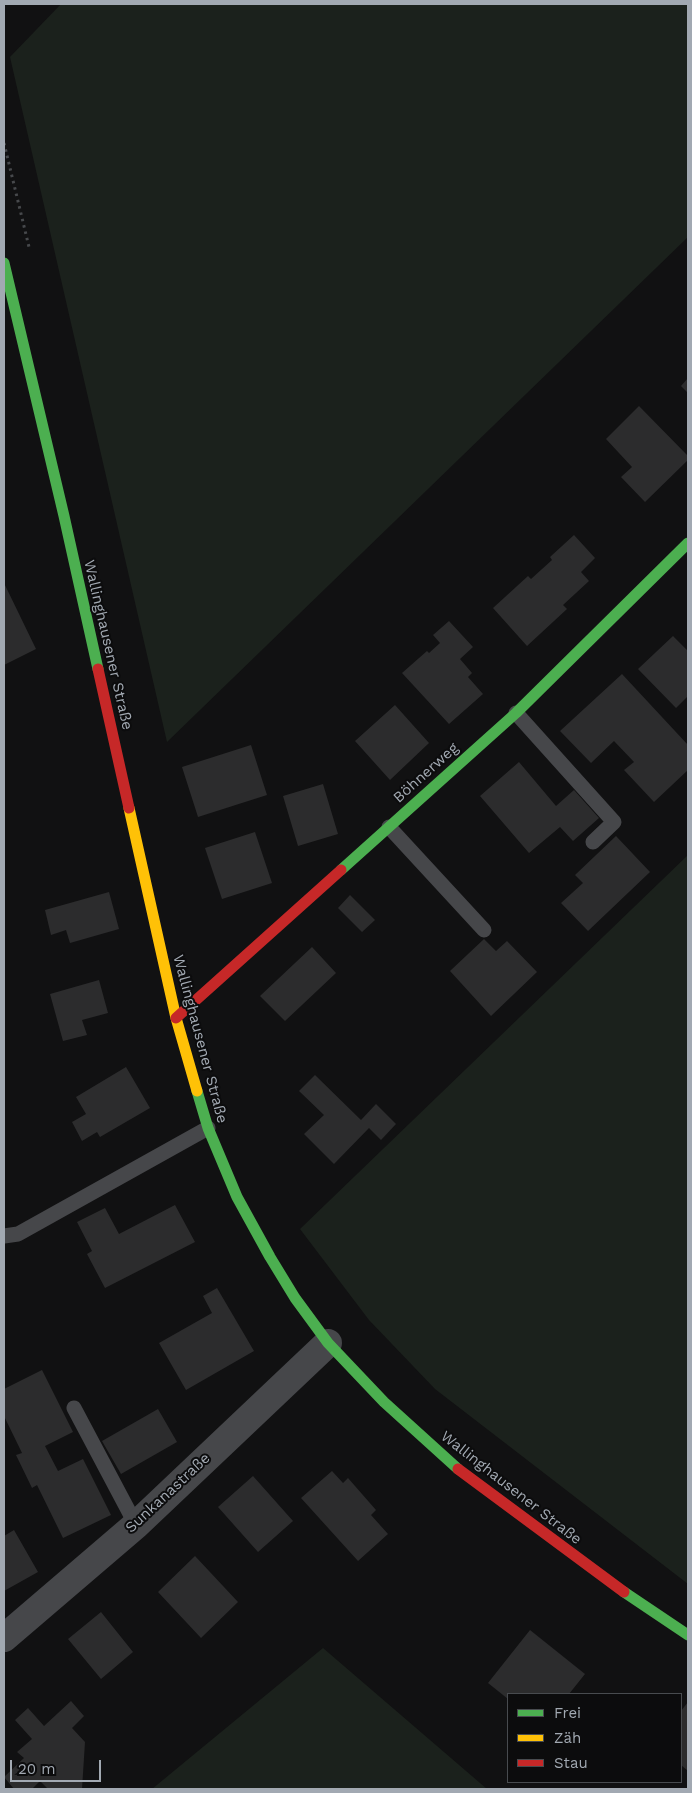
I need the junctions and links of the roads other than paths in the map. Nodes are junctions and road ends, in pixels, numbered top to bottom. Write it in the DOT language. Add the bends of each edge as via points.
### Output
graph roads {
  1 [pos="4,263"];
  2 [pos="688,543"];
  3 [pos="516,713"];
  4 [pos="389,827"];
  5 [pos="593,842"];
  6 [pos="484,930"];
  7 [pos="176,1018"];
  8 [pos="208,1128"];
  9 [pos="4,1236"];
  10 [pos="328,1343"];
  11 [pos="74,1408"];
  12 [pos="136,1525"];
  13 [pos="688,1635"];
  14 [pos="4,1638"];
  1 -- 7 [label="street, Wallinghausener Straße"];
  2 -- 3 [label="street, Böhnerweg"];
  3 -- 4 [label="street, Böhnerweg"];
  3 -- 5 [label="lane" via="614,822"];
  4 -- 6 [label="lane"];
  4 -- 7 [label="street, Böhnerweg"];
  7 -- 8 [label="street, Wallinghausener Straße"];
  8 -- 9 [label="lane" via="18,1234"];
  8 -- 10 [label="street, Wallinghausener Straße" via="237,1196 270,1257"];
  10 -- 12 [label="street, Sunkanastraße"];
  10 -- 13 [label="street, Wallinghausener Straße" via="384,1402 464,1474 620,1590"];
  11 -- 12 [label="lane"];
  12 -- 14 [label="street, Sunkanastraße"];
}
